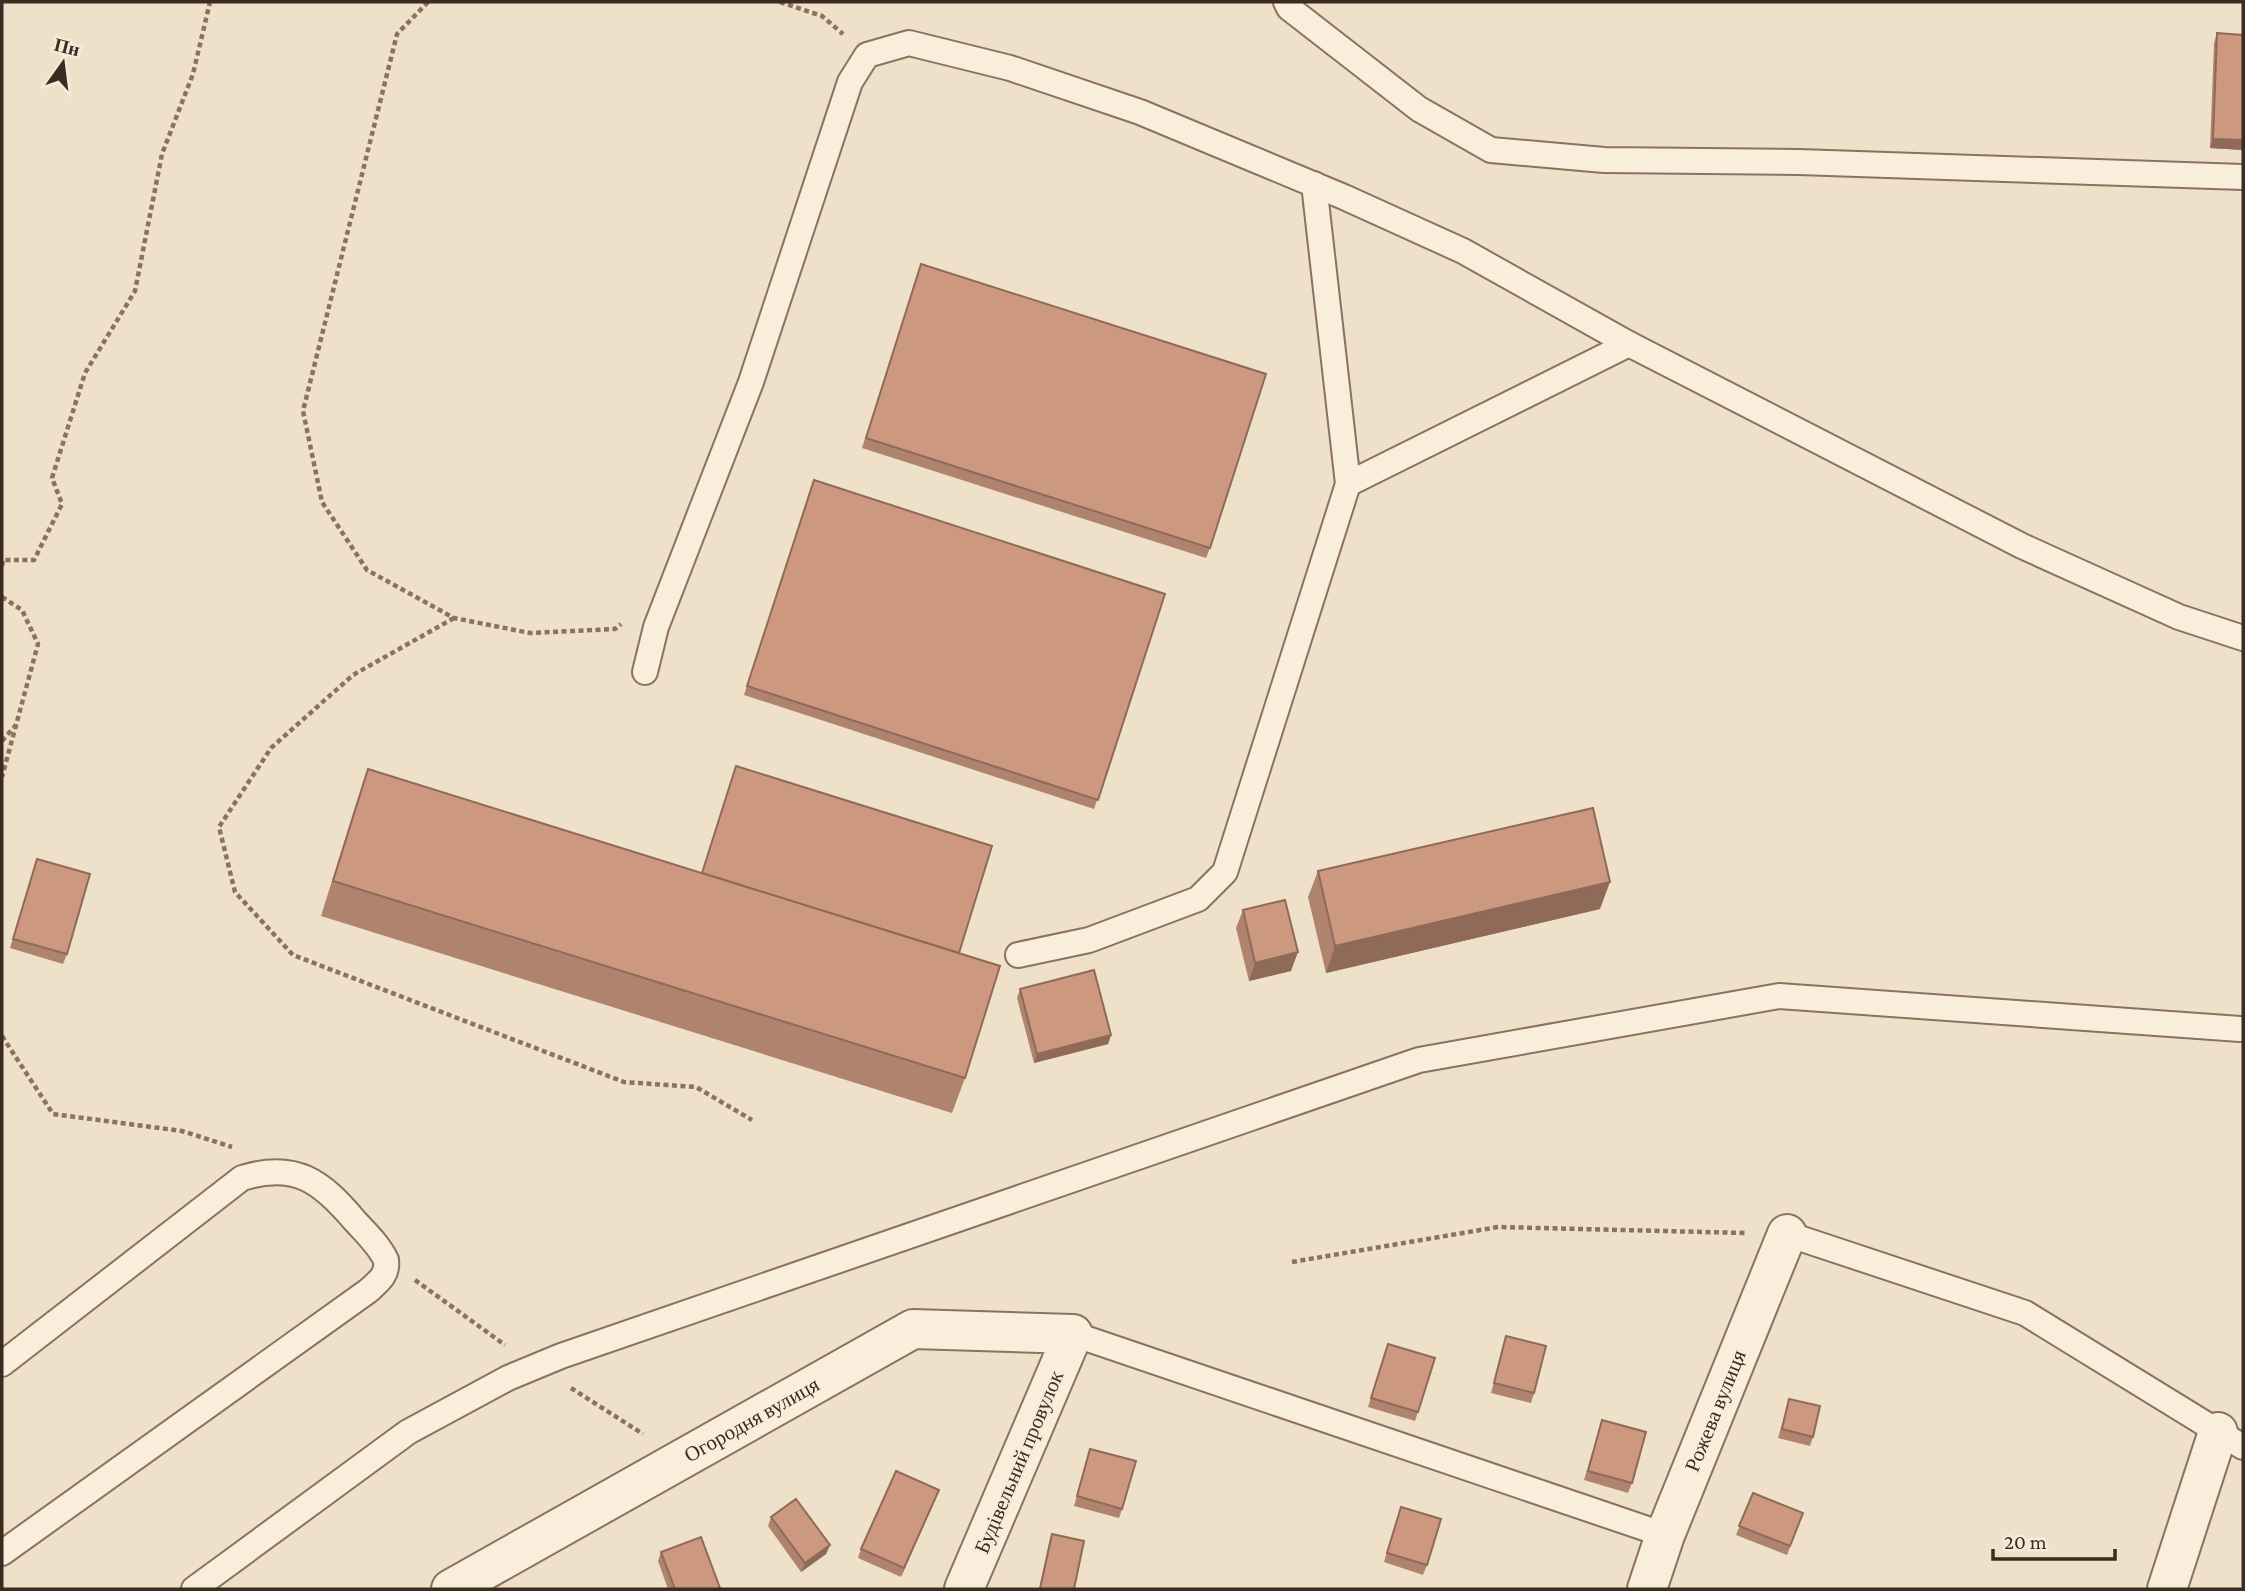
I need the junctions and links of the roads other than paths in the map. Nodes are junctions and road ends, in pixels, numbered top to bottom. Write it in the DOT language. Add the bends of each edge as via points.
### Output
graph roads {
  1 [pos="1286,2"];
  2 [pos="2243,177"];
  3 [pos="1314,184"];
  4 [pos="1629,344"];
  5 [pos="1348,484"];
  6 [pos="2243,638"];
  7 [pos="645,672"];
  8 [pos="1018,955"];
  9 [pos="2240,1030"];
  10 [pos="1787,1234"];
  11 [pos="1073,1334"];
  12 [pos="2,1364"];
  13 [pos="2231,1440"];
  14 [pos="1665,1535"];
  15 [pos="2,1553"];
  16 [pos="487,1579"];
  17 [pos="194,1589"];
  18 [pos="451,1589"];
  19 [pos="964,1589"];
  20 [pos="1647,1589"];
  21 [pos="2167,1589"];
  1 -- 2 [label="lane" via="1419,109 1491,150 1604,160"];
  3 -- 4 [label="lane" via="1463,251"];
  3 -- 5 [label="lane"];
  3 -- 7 [label="lane" via="1140,112 1010,68 909,43 867,55 850,82 751,382 656,627"];
  4 -- 5 [label="lane"];
  4 -- 6 [label="lane" via="2022,546 2179,617"];
  5 -- 8 [label="lane" via="1225,872 1198,899 1088,940"];
  9 -- 17 [label="lane" via="1779,996 1419,1060 517,1374 408,1432"];
  10 -- 13 [label="lane" via="2025,1312"];
  10 -- 14 [label="street, Рожева вулиця"];
  11 -- 14 [label="lane"];
  11 -- 16 [label="street, Огородня вулиця" via="912,1329"];
  11 -- 19 [label="street, Будівельний провулок"];
  12 -- 15 [label="lane" via="242,1178 262,1171 291,1173 329,1190 386,1260 384,1278 368,1291"];
  13 -- 21 [label="street"];
  14 -- 20 [label="street, Рожева вулиця"];
  16 -- 18 [label="street, Огородня вулиця"];
}
